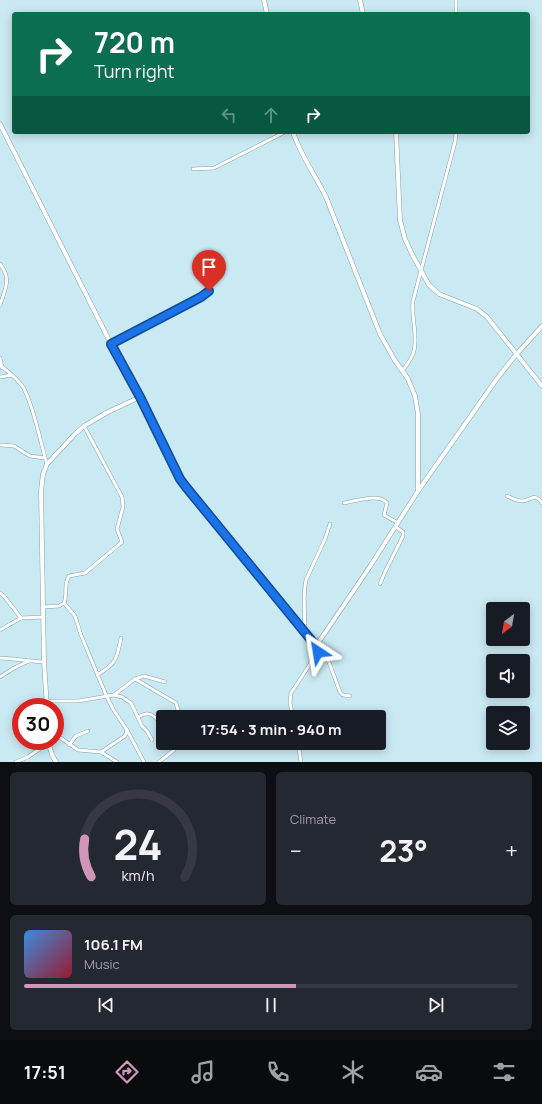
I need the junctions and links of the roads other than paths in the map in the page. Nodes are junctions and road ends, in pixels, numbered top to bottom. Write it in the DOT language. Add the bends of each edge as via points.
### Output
graph roads {
  1 [pos="264,0"];
  2 [pos="360,0"];
  3 [pos="456,0"];
  4 [pos="266,12"];
  5 [pos="363,12"];
  6 [pos="456,12"];
  7 [pos="0,124"];
  8 [pos="281,134"];
  9 [pos="294,134"];
  10 [pos="396,134"];
  11 [pos="456,134"];
  12 [pos="193,169"];
  13 [pos="0,264"];
  14 [pos="420,270"];
  15 [pos="209,291"];
  16 [pos="0,305"];
  17 [pos="542,326"];
  18 [pos="111,344"];
  19 [pos="516,354"];
  20 [pos="0,358"];
  21 [pos="1,367"];
  22 [pos="402,371"];
  23 [pos="12,375"];
  24 [pos="0,377"];
  25 [pos="542,386"];
  26 [pos="140,397"];
  27 [pos="84,426"];
  28 [pos="0,445"];
  29 [pos="45,458"];
  30 [pos="47,464"];
  31 [pos="418,492"];
  32 [pos="507,496"];
  33 [pos="344,503"];
  34 [pos="542,503"];
  35 [pos="330,524"];
  36 [pos="397,525"];
  37 [pos="380,584"];
  38 [pos="0,593"];
  39 [pos="64,603"];
  40 [pos="44,607"];
  41 [pos="21,618"];
  42 [pos="44,618"];
  43 [pos="0,630"];
  44 [pos="304,632"];
  45 [pos="121,638"];
  46 [pos="317,648"];
  47 [pos="0,658"];
  48 [pos="29,661"];
  49 [pos="44,662"];
  50 [pos="98,674"];
  51 [pos="0,677"];
  52 [pos="135,679"];
  53 [pos="165,682"];
  54 [pos="106,695"];
  55 [pos="114,695"];
  56 [pos="350,696"];
  57 [pos="46,698"];
  58 [pos="64,701"];
  59 [pos="178,710"];
  60 [pos="292,710"];
  61 [pos="138,717"];
  62 [pos="156,717"];
  63 [pos="127,730"];
  64 [pos="88,731"];
  65 [pos="152,740"];
  66 [pos="64,741"];
  67 [pos="69,745"];
  68 [pos="37,750"];
  69 [pos="51,750"];
  70 [pos="174,750"];
  71 [pos="299,750"];
  72 [pos="101,752"];
  73 [pos="16,762"];
  74 [pos="56,762"];
  75 [pos="117,762"];
  76 [pos="144,762"];
  77 [pos="159,762"];
  78 [pos="301,762"];
  1 -- 4 [label="street"];
  2 -- 5 [label="street"];
  3 -- 6 [label="street"];
  7 -- 18 [label="street"];
  8 -- 12 [label="street" via="215,168"];
  9 -- 22 [label="street" via="305,161 326,197 380,334"];
  10 -- 14 [label="street" via="400,220 405,239"];
  11 -- 14 [label="street"];
  13 -- 16 [label="street" via="7,277"];
  14 -- 19 [label="street" via="429,285 439,294 477,309 487,316"];
  14 -- 22 [label="street" via="412,310 414,352"];
  15 -- 18 [label="street"];
  17 -- 19 [label="street"];
  18 -- 26 [label="street"];
  19 -- 25 [label="street"];
  19 -- 31 [label="street"];
  20 -- 21 [label="street"];
  21 -- 23 [label="street"];
  22 -- 31 [label="street" via="412,387 418,414"];
  23 -- 24 [label="street"];
  23 -- 29 [label="street" via="26,394"];
  26 -- 27 [label="street"];
  26 -- 44 [label="street" via="180,479"];
  27 -- 30 [label="street"];
  27 -- 39 [label="street" via="122,497 123,507 117,529 122,542 85,573 69,576 65,585"];
  28 -- 29 [label="street" via="14,446 30,456"];
  29 -- 30 [label="street"];
  30 -- 40 [label="street" via="41,490"];
  31 -- 36 [label="street"];
  32 -- 34 [label="street" via="520,501 536,497"];
  33 -- 36 [label="street" via="377,498 384,500 384,514"];
  35 -- 44 [label="street" via="306,580"];
  36 -- 37 [label="street" via="403,534"];
  36 -- 46 [label="street"];
  38 -- 41 [label="street"];
  39 -- 40 [label="street"];
  39 -- 50 [label="street" via="75,616"];
  40 -- 42 [label="street"];
  41 -- 42 [label="street"];
  41 -- 43 [label="street"];
  42 -- 49 [label="street"];
  44 -- 46 [label="street"];
  45 -- 50 [label="street" via="116,659 109,668"];
  46 -- 56 [label="street" via="327,657 340,692"];
  46 -- 60 [label="street" via="316,655 291,693"];
  47 -- 48 [label="street"];
  48 -- 49 [label="street"];
  48 -- 51 [label="street"];
  49 -- 57 [label="street"];
  50 -- 54 [label="street"];
  52 -- 53 [label="street" via="144,676"];
  52 -- 55 [label="street"];
  52 -- 59 [label="street" via="176,704"];
  54 -- 55 [label="street"];
  54 -- 58 [label="street"];
  54 -- 63 [label="street"];
  55 -- 61 [label="street" via="131,703"];
  61 -- 62 [label="street" via="147,713"];
  61 -- 65 [label="street"];
  63 -- 72 [label="street" via="125,736"];
  63 -- 76 [label="street"];
  64 -- 67 [label="street" via="76,736"];
  66 -- 67 [label="street"];
  67 -- 72 [label="street" via="78,750"];
  68 -- 73 [label="street"];
  69 -- 74 [label="street"];
  70 -- 77 [label="street"];
  71 -- 78 [label="street"];
  72 -- 75 [label="street"];
}
